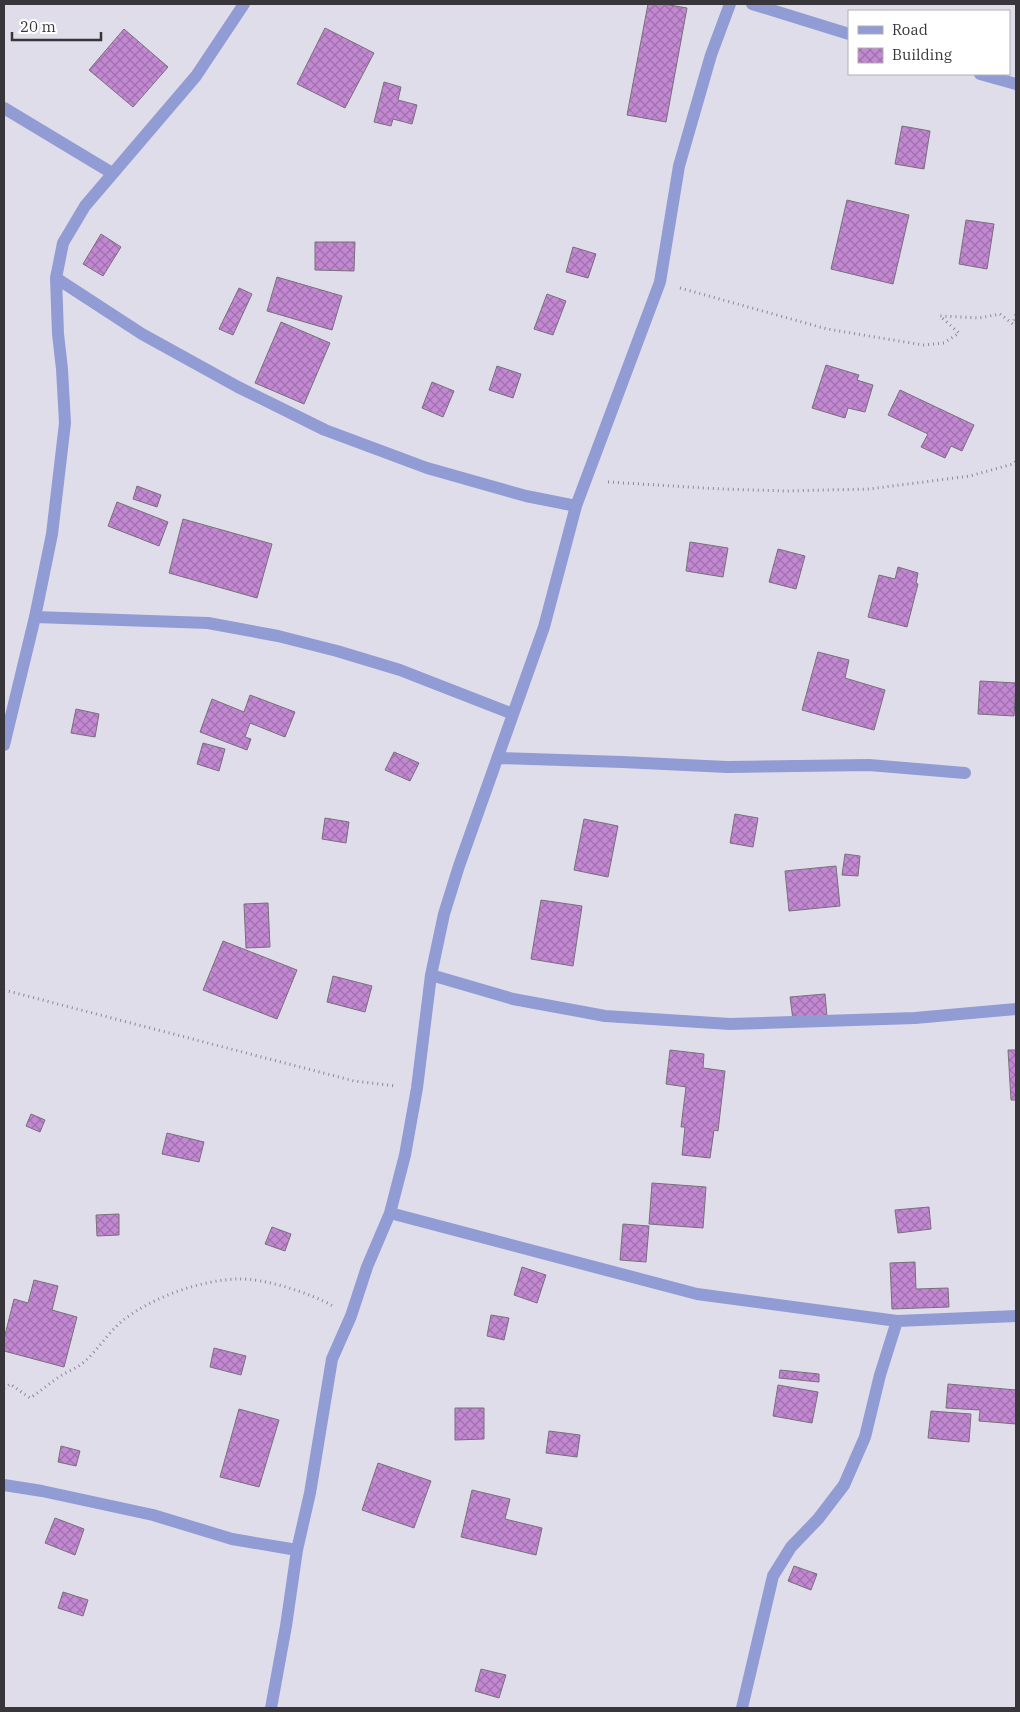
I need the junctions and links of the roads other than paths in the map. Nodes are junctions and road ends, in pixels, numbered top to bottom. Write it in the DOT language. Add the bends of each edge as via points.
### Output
graph roads {
  1 [pos="244,4"];
  2 [pos="730,4"];
  3 [pos="752,4"];
  4 [pos="848,34"];
  5 [pos="984,75"];
  6 [pos="1016,84"];
  7 [pos="4,108"];
  8 [pos="112,173"];
  9 [pos="56,278"];
  10 [pos="576,506"];
  11 [pos="35,617"];
  12 [pos="513,714"];
  13 [pos="4,745"];
  14 [pos="499,758"];
  15 [pos="965,773"];
  16 [pos="431,975"];
  17 [pos="1016,1009"];
  18 [pos="390,1213"];
  19 [pos="1016,1316"];
  20 [pos="897,1321"];
  21 [pos="4,1485"];
  22 [pos="297,1550"];
  23 [pos="271,1708"];
  24 [pos="742,1708"];
  1 -- 8 [label="street" via="196,76"];
  2 -- 10 [label="street" via="711,55 679,166 660,282"];
  3 -- 4 [label="street"];
  5 -- 6 [label="street"];
  7 -- 8 [label="street"];
  8 -- 9 [label="street" via="85,206 63,242"];
  9 -- 10 [label="street" via="142,334 325,430 427,468 526,496"];
  9 -- 11 [label="street" via="64,423 52,534"];
  10 -- 12 [label="street" via="544,627"];
  11 -- 12 [label="street" via="208,623 278,636 400,670"];
  11 -- 13 [label="street"];
  12 -- 14 [label="street"];
  14 -- 15 [label="street" via="727,767 869,765"];
  14 -- 16 [label="street" via="444,914"];
  16 -- 17 [label="street" via="513,999 605,1016 730,1024 916,1018"];
  16 -- 18 [label="street" via="417,1088"];
  18 -- 20 [label="street" via="697,1294"];
  18 -- 22 [label="street" via="332,1359 310,1493"];
  19 -- 20 [label="street"];
  20 -- 24 [label="street" via="865,1436 844,1484 792,1547 773,1576"];
  21 -- 22 [label="street" via="153,1515 232,1539"];
  22 -- 23 [label="street"];
}
